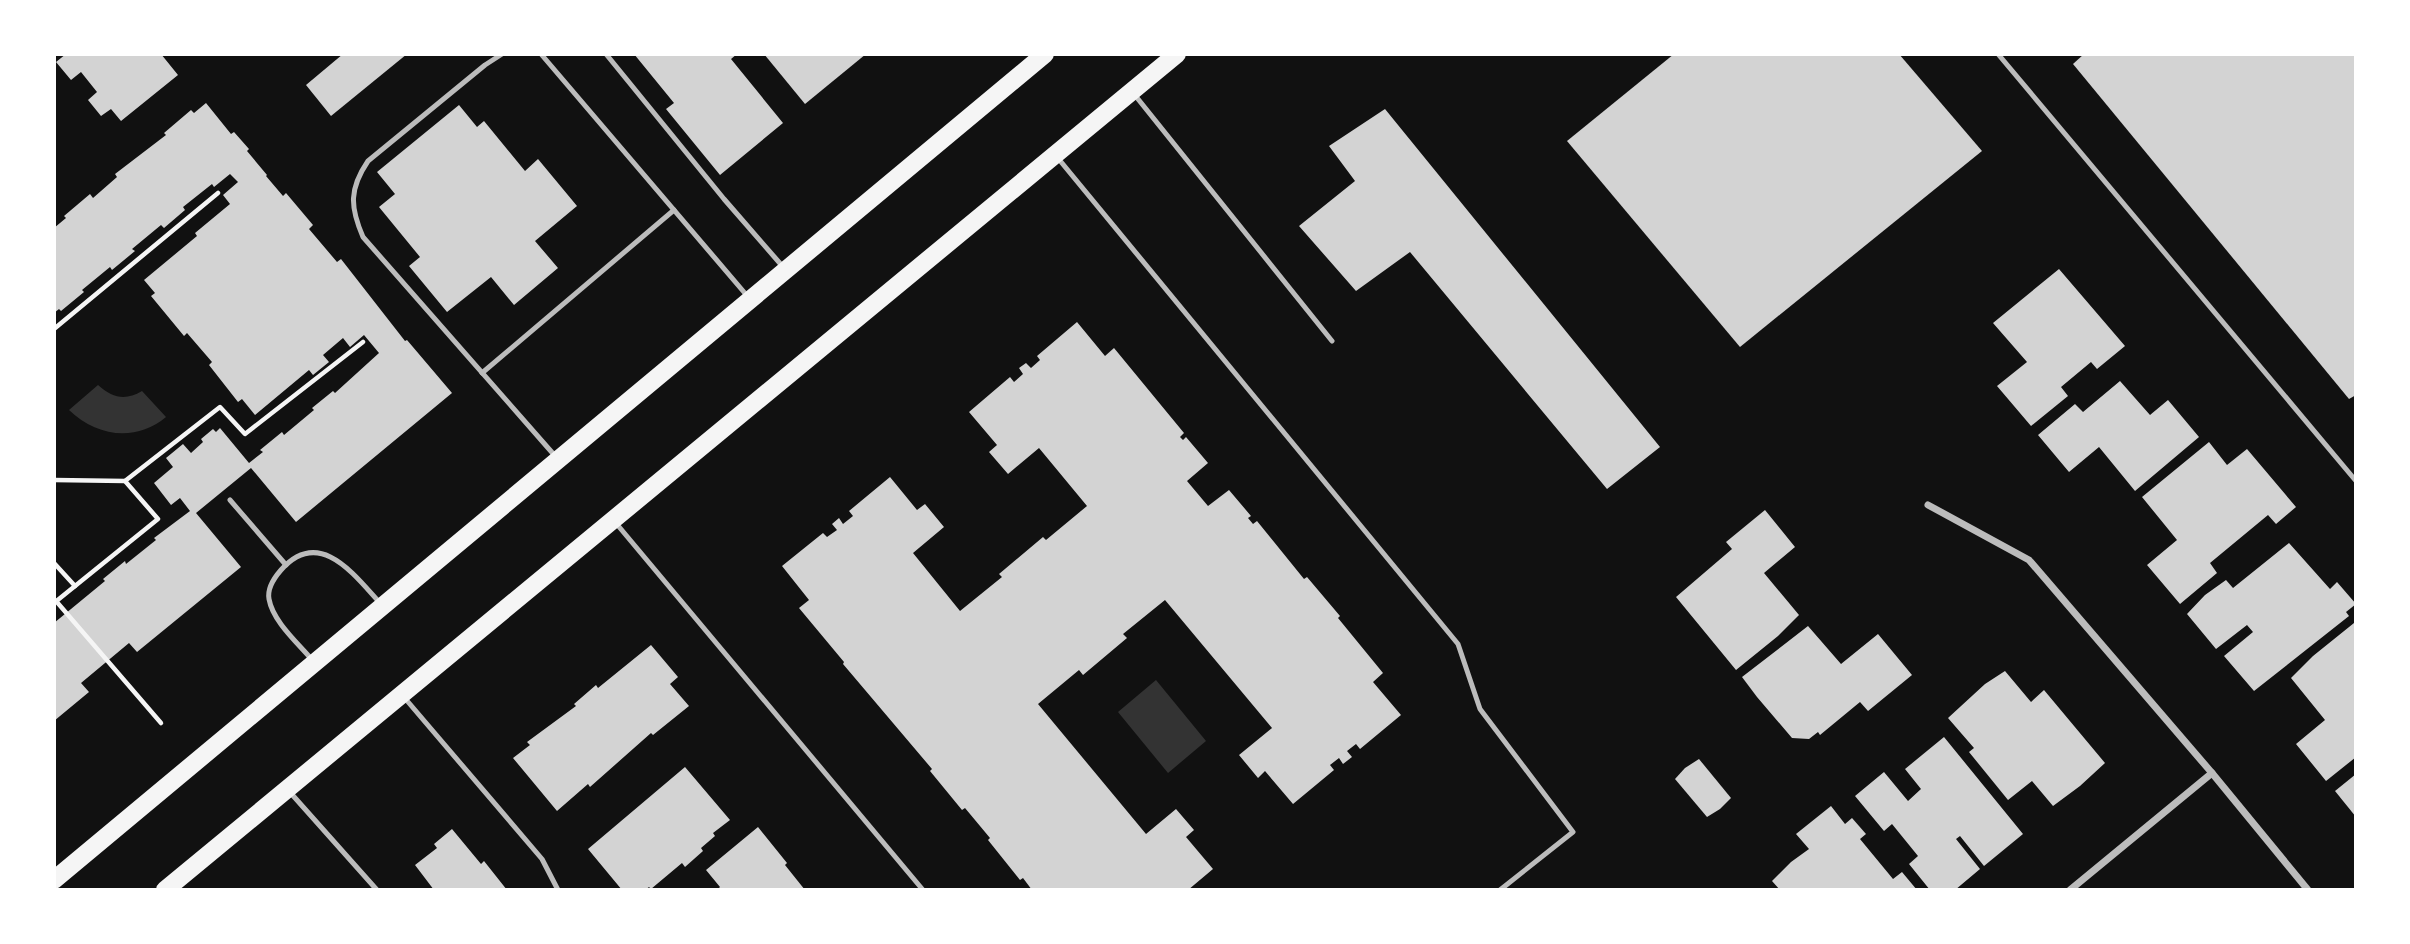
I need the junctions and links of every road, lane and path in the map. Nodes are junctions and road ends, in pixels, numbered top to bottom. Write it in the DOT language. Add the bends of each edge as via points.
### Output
graph roads {
  1 [pos="502,54"];
  2 [pos="541,54"];
  3 [pos="606,54"];
  4 [pos="1045,54"];
  5 [pos="1177,54"];
  6 [pos="1998,54"];
  7 [pos="1132,92"];
  8 [pos="1055,155"];
  9 [pos="218,193"];
  10 [pos="674,210"];
  11 [pos="786,270"];
  12 [pos="751,300"];
  13 [pos="54,329"];
  14 [pos="1332,341"];
  15 [pos="363,342"];
  16 [pos="482,373"];
  17 [pos="559,460"];
  18 [pos="54,480"];
  19 [pos="125,481"];
  20 [pos="2356,481"];
  21 [pos="230,500"];
  22 [pos="1928,505"];
  23 [pos="613,519"];
  24 [pos="54,562"];
  25 [pos="286,565"];
  26 [pos="75,586"];
  27 [pos="55,602"];
  28 [pos="383,607"];
  29 [pos="316,663"];
  30 [pos="402,695"];
  31 [pos="161,723"];
  32 [pos="2212,773"];
  33 [pos="286,788"];
  34 [pos="54,880"];
  35 [pos="165,890"];
  36 [pos="377,890"];
  37 [pos="558,890"];
  38 [pos="923,890"];
  39 [pos="1500,890"];
  40 [pos="2070,890"];
  41 [pos="2308,890"];
  1 -- 16 [label="lane" via="368,161 358,177 352,212 362,237"];
  2 -- 10 [label="lane"];
  3 -- 11 [label="lane"];
  4 -- 11 [label="main road"];
  5 -- 7 [label="main road"];
  6 -- 20 [label="lane"];
  7 -- 8 [label="main road"];
  7 -- 14 [label="lane"];
  8 -- 23 [label="main road"];
  8 -- 39 [label="lane" via="1458,643 1480,709 1573,832"];
  9 -- 13 [label="path"];
  10 -- 12 [label="lane"];
  10 -- 16 [label="lane"];
  11 -- 12 [label="main road"];
  12 -- 17 [label="main road"];
  15 -- 19 [label="path" via="245,434 220,407"];
  16 -- 17 [label="lane"];
  17 -- 28 [label="main road"];
  18 -- 19 [label="path"];
  19 -- 26 [label="path" via="158,519"];
  21 -- 25 [label="lane"];
  22 -- 32 [label="street" via="2029,560"];
  23 -- 30 [label="main road"];
  23 -- 38 [label="lane"];
  24 -- 26 [label="path"];
  25 -- 28 [label="lane" via="312,553 332,556 348,567"];
  25 -- 29 [label="lane" via="269,589 270,604"];
  26 -- 27 [label="path"];
  27 -- 31 [label="path"];
  28 -- 29 [label="main road"];
  29 -- 34 [label="main road"];
  30 -- 33 [label="main road"];
  30 -- 37 [label="lane" via="542,859"];
  32 -- 40 [label="street"];
  32 -- 41 [label="street"];
  33 -- 35 [label="main road"];
  33 -- 36 [label="lane"];
}
